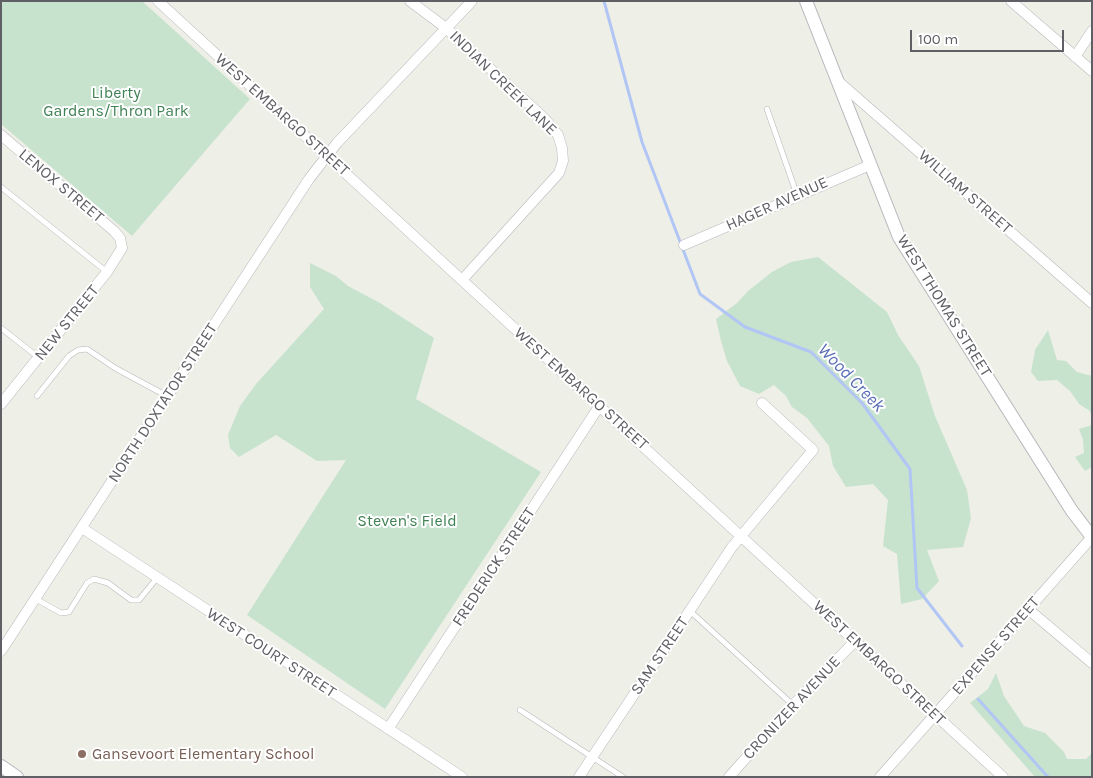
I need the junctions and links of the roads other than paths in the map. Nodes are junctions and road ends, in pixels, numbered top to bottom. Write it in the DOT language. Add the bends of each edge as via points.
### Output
graph roads {
  1 [pos="158,1"];
  2 [pos="410,1"];
  3 [pos="472,1"];
  4 [pos="806,1"];
  5 [pos="1011,1"];
  6 [pos="446,28"];
  7 [pos="1092,31"];
  8 [pos="1075,57"];
  9 [pos="1092,72"];
  10 [pos="838,81"];
  11 [pos="767,109"];
  12 [pos="1,134"];
  13 [pos="326,155"];
  14 [pos="870,165"];
  15 [pos="1,187"];
  16 [pos="798,195"];
  17 [pos="120,237"];
  18 [pos="684,245"];
  19 [pos="107,272"];
  20 [pos="462,280"];
  21 [pos="1092,303"];
  22 [pos="1,328"];
  23 [pos="38,357"];
  24 [pos="37,396"];
  25 [pos="168,396"];
  26 [pos="762,403"];
  27 [pos="1,404"];
  28 [pos="600,405"];
  29 [pos="82,528"];
  30 [pos="740,535"];
  31 [pos="1092,537"];
  32 [pos="157,578"];
  33 [pos="36,599"];
  34 [pos="690,610"];
  35 [pos="1028,610"];
  36 [pos="856,640"];
  37 [pos="1,651"];
  38 [pos="1092,663"];
  39 [pos="793,705"];
  40 [pos="520,710"];
  41 [pos="936,714"];
  42 [pos="388,730"];
  43 [pos="593,757"];
  44 [pos="1,766"];
  45 [pos="17,777"];
  46 [pos="462,777"];
  47 [pos="579,777"];
  48 [pos="623,777"];
  49 [pos="729,777"];
  50 [pos="880,777"];
  51 [pos="1003,777"];
  1 -- 13 [label="street, WEST EMBARGO STREET"];
  2 -- 6 [label="street, INDIAN CREEK LANE"];
  3 -- 6 [label="street, NORTH DOXTATOR STREET"];
  4 -- 10 [label="street, WEST THOMAS STREET"];
  5 -- 8 [label="street"];
  6 -- 13 [label="street, NORTH DOXTATOR STREET"];
  6 -- 20 [label="street, INDIAN CREEK LANE" via="544,118 558,135 563,161 559,173"];
  7 -- 8 [label="street"];
  8 -- 9 [label="street"];
  10 -- 14 [label="street, WEST THOMAS STREET"];
  10 -- 21 [label="street, WILLIAM STREET"];
  11 -- 16 [label="lane"];
  12 -- 17 [label="street, LENOX STREET"];
  13 -- 20 [label="street, WEST EMBARGO STREET"];
  13 -- 25 [label="street, NORTH DOXTATOR STREET"];
  14 -- 16 [label="street, HAGER AVENUE"];
  14 -- 31 [label="street, WEST THOMAS STREET" via="899,237 1072,511"];
  15 -- 19 [label="lane"];
  16 -- 18 [label="street, HAGER AVENUE"];
  17 -- 19 [label="street, NEW STREET" via="122,248"];
  19 -- 23 [label="street, NEW STREET"];
  20 -- 28 [label="street, WEST EMBARGO STREET"];
  22 -- 23 [label="lane"];
  23 -- 27 [label="street, NEW STREET"];
  24 -- 25 [label="lane" via="69,356 87,349"];
  25 -- 29 [label="street, NORTH DOXTATOR STREET"];
  26 -- 30 [label="street, SAM STREET" via="813,450"];
  28 -- 30 [label="street, WEST EMBARGO STREET"];
  28 -- 42 [label="street, FREDERICK STREET"];
  29 -- 32 [label="street, WEST COURT STREET"];
  29 -- 33 [label="street, NORTH DOXTATOR STREET"];
  30 -- 34 [label="street, SAM STREET"];
  30 -- 36 [label="street, WEST EMBARGO STREET"];
  31 -- 35 [label="street, EXPENSE STREET"];
  32 -- 33 [label="lane" via="139,600 131,600 108,583 94,579 87,583 69,612 61,613"];
  32 -- 42 [label="street, WEST COURT STREET"];
  33 -- 37 [label="street, NORTH DOXTATOR STREET"];
  34 -- 39 [label="lane"];
  34 -- 43 [label="street, SAM STREET"];
  35 -- 38 [label="street"];
  35 -- 41 [label="street, EXPENSE STREET"];
  36 -- 39 [label="street, CRONIZER AVENUE"];
  36 -- 41 [label="street, WEST EMBARGO STREET"];
  39 -- 49 [label="street, CRONIZER AVENUE"];
  40 -- 43 [label="lane"];
  41 -- 50 [label="street, EXPENSE STREET"];
  41 -- 51 [label="street, WEST EMBARGO STREET"];
  42 -- 46 [label="street, WEST COURT STREET"];
  43 -- 47 [label="street, SAM STREET"];
  43 -- 48 [label="lane"];
  44 -- 45 [label="street"];
}
